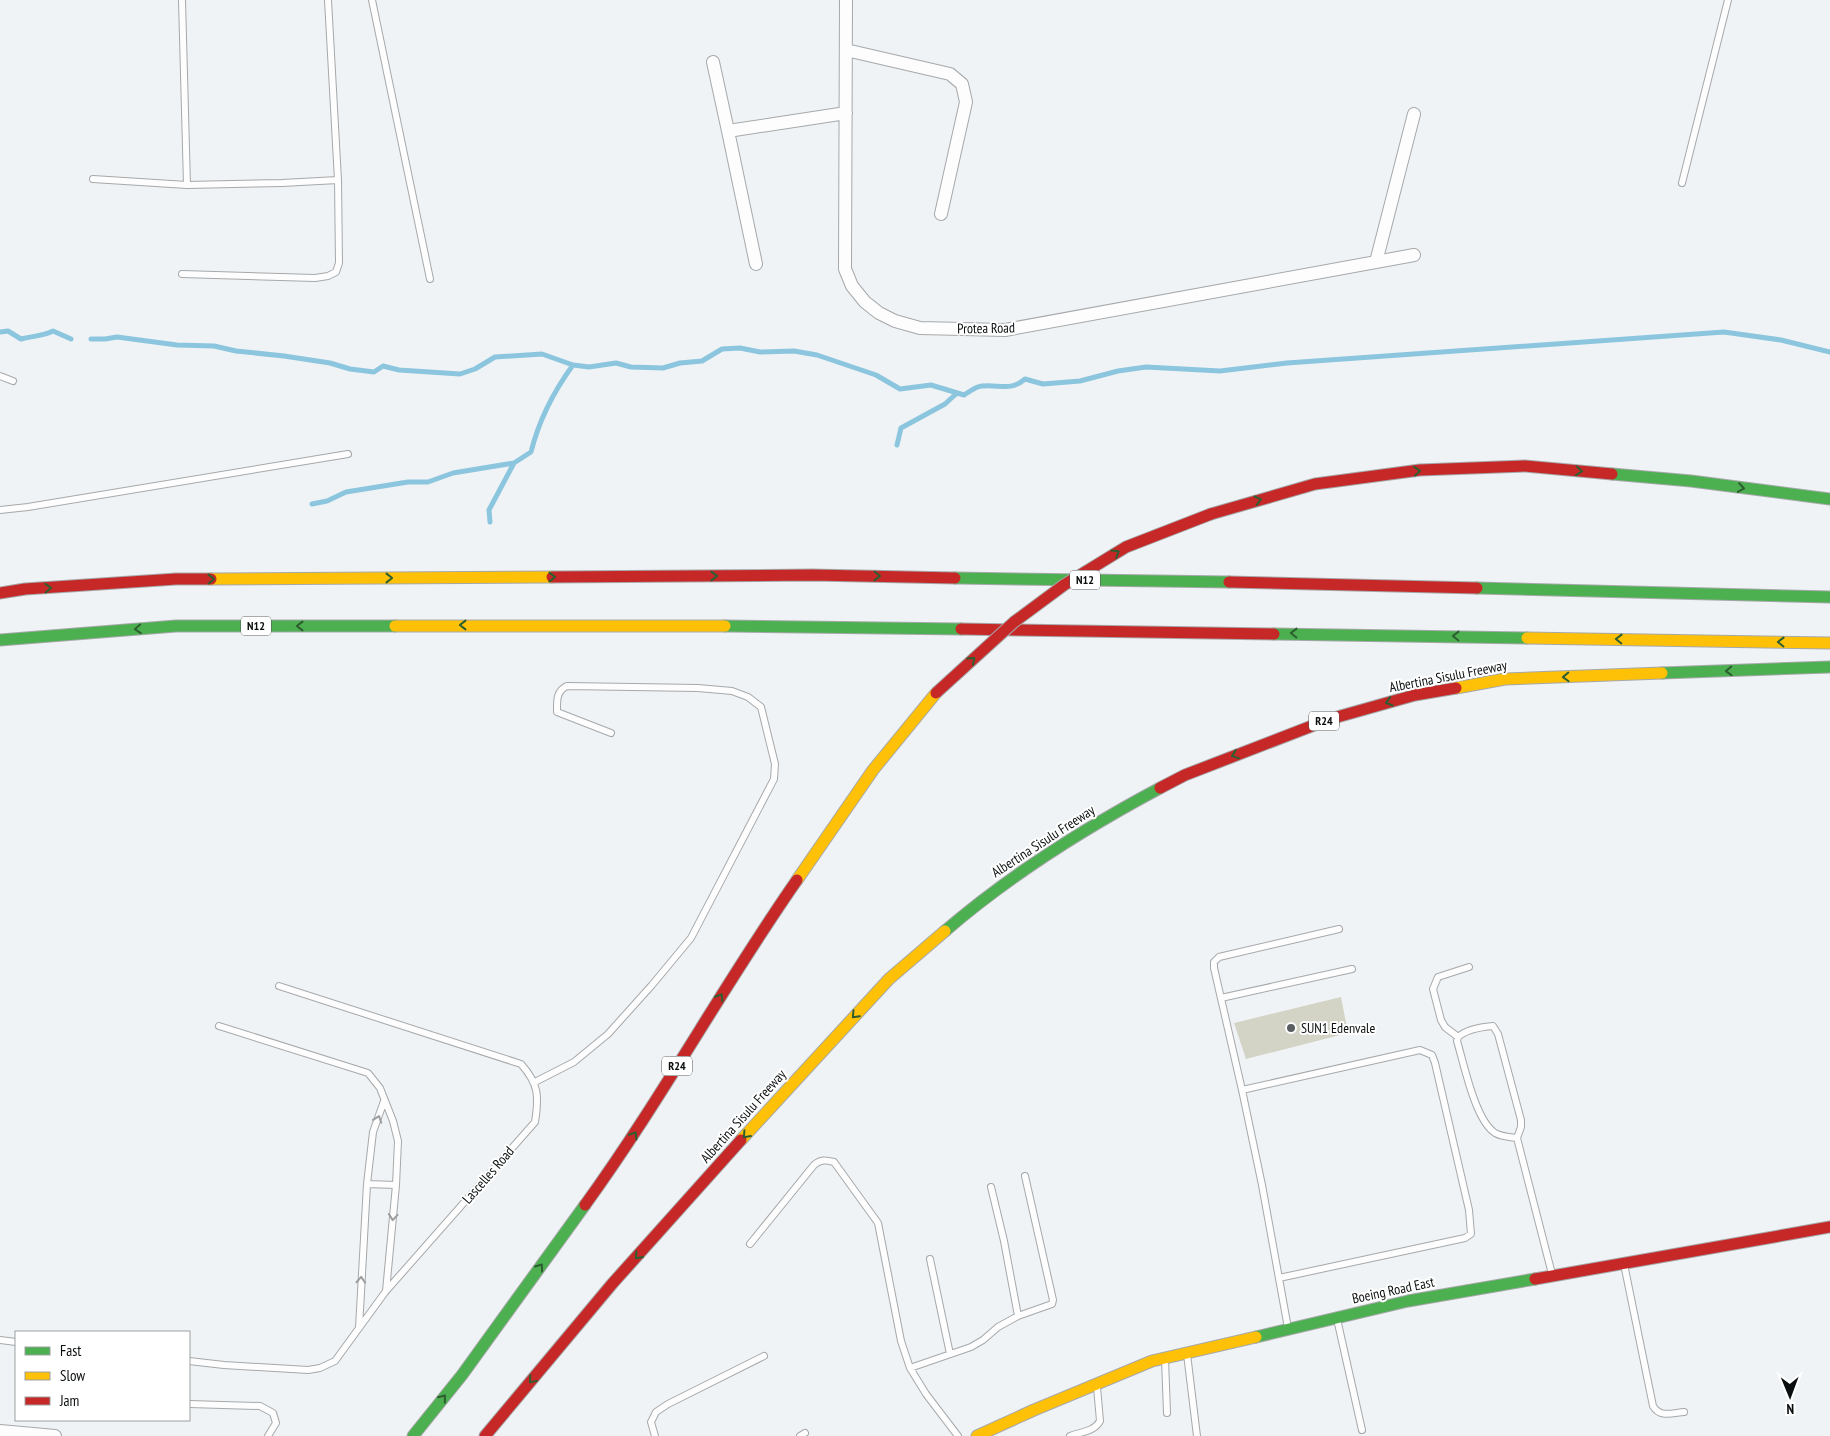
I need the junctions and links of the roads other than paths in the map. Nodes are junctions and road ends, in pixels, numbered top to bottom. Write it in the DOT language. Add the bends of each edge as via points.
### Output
graph roads {
  1 [pos="182,0"];
  2 [pos="328,0"];
  3 [pos="372,0"];
  4 [pos="846,0"];
  5 [pos="1728,0"];
  6 [pos="846,50"];
  7 [pos="713,62"];
  8 [pos="846,113"];
  9 [pos="1414,114"];
  10 [pos="728,131"];
  11 [pos="93,180"];
  12 [pos="338,180"];
  13 [pos="1682,183"];
  14 [pos="187,185"];
  15 [pos="942,214"];
  16 [pos="1414,255"];
  17 [pos="1376,262"];
  18 [pos="756,264"];
  19 [pos="182,274"];
  20 [pos="430,278"];
  21 [pos="0,376"];
  22 [pos="13,381"];
  23 [pos="348,454"];
  24 [pos="1830,499"];
  25 [pos="0,510"];
  26 [pos="0,593"];
  27 [pos="1830,597"];
  28 [pos="0,640"];
  29 [pos="1830,643"];
  30 [pos="1830,667"];
  31 [pos="611,733"];
  32 [pos="1339,929"];
  33 [pos="1469,967"];
  34 [pos="1352,969"];
  35 [pos="279,986"];
  36 [pos="1221,998"];
  37 [pos="219,1026"];
  38 [pos="1458,1037"];
  39 [pos="535,1082"];
  40 [pos="1242,1090"];
  41 [pos="384,1101"];
  42 [pos="1517,1138"];
  43 [pos="1025,1176"];
  44 [pos="367,1184"];
  45 [pos="396,1185"];
  46 [pos="990,1187"];
  47 [pos="1830,1227"];
  48 [pos="750,1244"];
  49 [pos="930,1259"];
  50 [pos="1624,1263"];
  51 [pos="1552,1276"];
  52 [pos="1279,1278"];
  53 [pos="386,1291"];
  54 [pos="1018,1316"];
  55 [pos="1336,1318"];
  56 [pos="358,1329"];
  57 [pos="1288,1329"];
  58 [pos="0,1340"];
  59 [pos="15,1342"];
  60 [pos="1187,1353"];
  61 [pos="950,1354"];
  62 [pos="764,1356"];
  63 [pos="1165,1358"];
  64 [pos="190,1361"];
  65 [pos="910,1368"];
  66 [pos="1096,1384"];
  67 [pos="190,1404"];
  68 [pos="1034,1410"];
  69 [pos="1167,1412"];
  70 [pos="1684,1412"];
  71 [pos="1362,1430"];
  72 [pos="0,1431"];
  73 [pos="55,1436"];
  74 [pos="268,1436"];
  75 [pos="413,1436"];
  76 [pos="484,1436"];
  77 [pos="655,1436"];
  78 [pos="958,1436"];
  79 [pos="977,1436"];
  80 [pos="1006,1436"];
  81 [pos="1070,1436"];
  82 [pos="1197,1436"];
  1 -- 14 [label="lane"];
  2 -- 12 [label="lane"];
  3 -- 20 [label="lane"];
  4 -- 6 [label="street, Protea Road"];
  5 -- 13 [label="lane"];
  6 -- 8 [label="street, Protea Road"];
  6 -- 15 [label="street" via="950,74 962,84 966,102"];
  7 -- 10 [label="street"];
  8 -- 10 [label="street"];
  8 -- 17 [label="street, Protea Road" via="845,269 852,286 865,302 895,321 920,328 1005,330"];
  9 -- 17 [label="street"];
  10 -- 18 [label="street"];
  11 -- 14 [label="lane"];
  12 -- 14 [label="lane"];
  12 -- 19 [label="lane" via="339,263 336,272 315,278"];
  16 -- 17 [label="street, Protea Road"];
  21 -- 22 [label="lane"];
  23 -- 25 [label="lane"];
  75 -- 24 [label="main road, R24, one-way, bridge" via="462,1375 621,1155 758,936 873,770 936,693 1014,622 1064,585 1126,547 1211,514 1315,484 1420,470 1526,466 1691,481"];
  26 -- 27 [label="main road, N12, one-way" via="176,579 813,575"];
  29 -- 28 [label="main road, N12, one-way" via="734,625 176,626"];
  30 -- 76 [label="main road, Albertina Sisulu Freeway / R24, one-way" via="1505,679 1416,695 1330,719 1194,771 1119,810 974,906 889,979 619,1277"];
  31 -- 39 [label="lane" via="557,712 558,694 562,689 567,686 732,691 761,707 775,764 774,779 691,938 608,1034 574,1062"];
  32 -- 36 [label="lane" via="1219,957 1214,968"];
  33 -- 38 [label="lane" via="1438,976 1433,989 1441,1020"];
  34 -- 36 [label="lane"];
  35 -- 39 [label="lane" via="521,1064"];
  36 -- 40 [label="lane"];
  37 -- 41 [label="lane" via="368,1073 380,1088"];
  38 -- 42 [label="lane" via="1474,1099 1487,1124 1502,1136"];
  38 -- 42 [label="lane" via="1463,1032 1493,1026 1498,1034 1521,1120"];
  39 -- 53 [label="lane, Lascelles Road" via="538,1105 535,1122"];
  40 -- 52 [label="lane"];
  40 -- 52 [label="lane" via="1420,1050 1432,1055 1468,1210 1471,1234 1465,1238"];
  44 -- 41 [label="lane, one-way" via="373,1132"];
  41 -- 45 [label="lane" via="398,1141"];
  42 -- 51 [label="lane"];
  43 -- 54 [label="lane" via="1053,1300 1048,1307"];
  44 -- 45 [label="lane"];
  56 -- 44 [label="lane, one-way"];
  45 -- 53 [label="lane, one-way"];
  46 -- 54 [label="lane"];
  47 -- 50 [label="main road, Boeing Road East"];
  48 -- 65 [label="lane" via="814,1165 824,1160 834,1162 878,1223 901,1340"];
  49 -- 61 [label="lane"];
  50 -- 51 [label="main road, Boeing Road East"];
  50 -- 70 [label="lane" via="1653,1406 1663,1414"];
  51 -- 55 [label="main road, Boeing Road East" via="1408,1301"];
  52 -- 57 [label="lane"];
  53 -- 56 [label="lane, Lascelles Road"];
  54 -- 61 [label="lane" via="971,1347"];
  55 -- 57 [label="main road, Boeing Road East"];
  55 -- 71 [label="lane"];
  56 -- 64 [label="lane, Lascelles Road" via="334,1361 320,1368 308,1370"];
  57 -- 60 [label="main road, Boeing Road East"];
  58 -- 59 [label="lane"];
  60 -- 63 [label="main road, Boeing Road East"];
  60 -- 82 [label="lane"];
  61 -- 65 [label="lane"];
  62 -- 77 [label="lane" via="656,1412 651,1422"];
  63 -- 66 [label="main road, Boeing Road East"];
  63 -- 69 [label="lane"];
  65 -- 78 [label="lane"];
  66 -- 68 [label="main road, Boeing Road East"];
  66 -- 81 [label="lane" via="1100,1421 1086,1432"];
  67 -- 74 [label="lane" via="260,1406 273,1413 276,1423"];
  68 -- 79 [label="main road, Boeing Road East"];
  68 -- 80 [label="main road"];
  72 -- 73 [label="street"];
}
